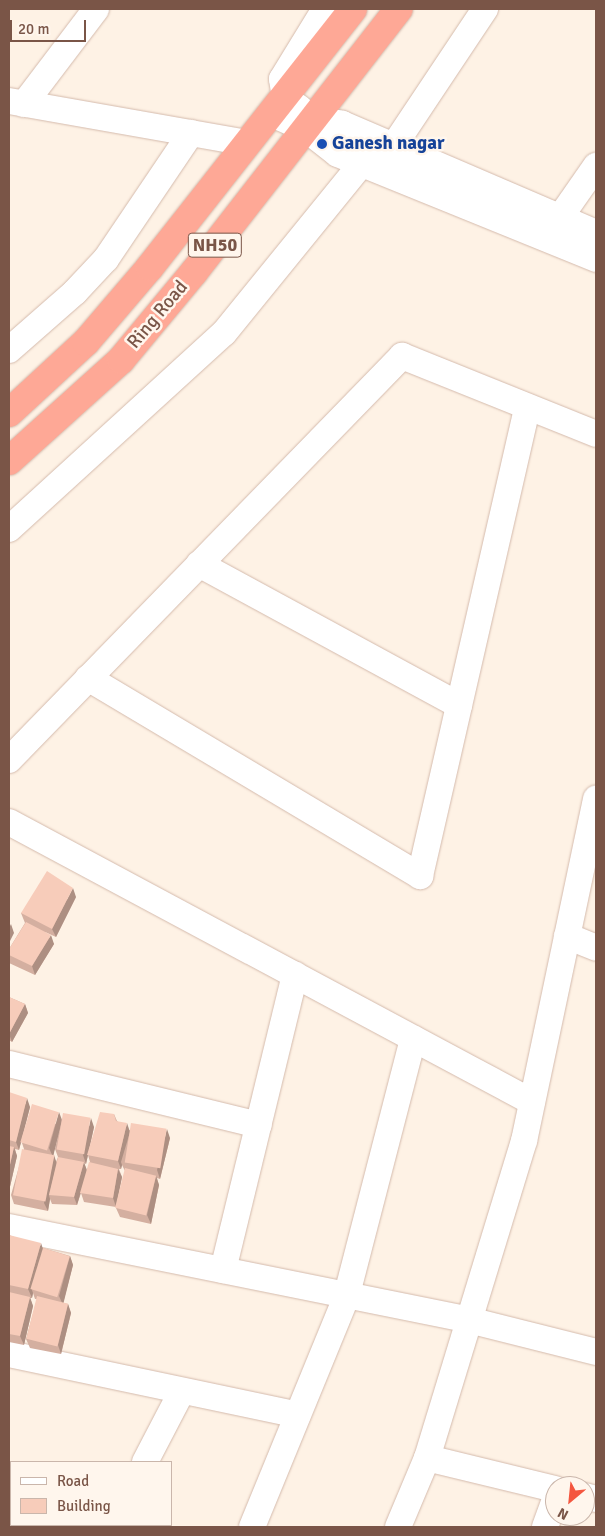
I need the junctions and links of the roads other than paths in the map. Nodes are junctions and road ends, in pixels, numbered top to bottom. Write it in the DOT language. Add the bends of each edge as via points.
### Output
graph roads {
  1 [pos="96,9"];
  2 [pos="325,9"];
  3 [pos="354,9"];
  4 [pos="399,9"];
  5 [pos="484,9"];
  6 [pos="16,102"];
  7 [pos="279,105"];
  8 [pos="309,124"];
  9 [pos="191,133"];
  10 [pos="247,144"];
  11 [pos="393,147"];
  12 [pos="363,162"];
  13 [pos="596,166"];
  14 [pos="559,219"];
  15 [pos="596,234"];
  16 [pos="596,258"];
  17 [pos="9,350"];
  18 [pos="527,407"];
  19 [pos="9,413"];
  20 [pos="596,434"];
  21 [pos="9,461"];
  22 [pos="9,529"];
  23 [pos="199,564"];
  24 [pos="88,678"];
  25 [pos="459,705"];
  26 [pos="9,760"];
  27 [pos="596,798"];
  28 [pos="9,822"];
  29 [pos="567,936"];
  30 [pos="596,948"];
  31 [pos="295,975"];
  32 [pos="413,1038"];
  33 [pos="9,1064"];
  34 [pos="532,1102"];
  35 [pos="259,1126"];
  36 [pos="9,1227"];
  37 [pos="224,1270"];
  38 [pos="346,1298"];
  39 [pos="469,1320"];
  40 [pos="596,1352"];
  41 [pos="9,1354"];
  42 [pos="182,1390"];
  43 [pos="298,1415"];
  44 [pos="427,1458"];
  45 [pos="146,1461"];
  46 [pos="545,1487"];
  47 [pos="252,1527"];
  48 [pos="398,1527"];
  1 -- 6 [label="street"];
  2 -- 7 [label="street" via="282,79"];
  3 -- 7 [label="highway, Ring Road / NH50"];
  4 -- 8 [label="highway, Ring Road / NH50"];
  5 -- 11 [label="street"];
  6 -- 9 [label="street"];
  7 -- 8 [label="street"];
  7 -- 10 [label="highway, Ring Road / NH50"];
  8 -- 11 [label="street" via="342,125"];
  8 -- 12 [label="street" via="338,153"];
  8 -- 21 [label="highway, Ring Road / NH50" via="121,360"];
  9 -- 10 [label="street"];
  9 -- 17 [label="street" via="106,259 75,292"];
  10 -- 19 [label="highway, Ring Road / NH50" via="150,268 86,342"];
  11 -- 14 [label="street"];
  12 -- 16 [label="street"];
  12 -- 22 [label="street" via="224,332"];
  13 -- 14 [label="street"];
  14 -- 15 [label="street"];
  18 -- 20 [label="street"];
  18 -- 23 [label="street" via="402,356"];
  18 -- 25 [label="street"];
  23 -- 24 [label="street"];
  23 -- 25 [label="street"];
  24 -- 25 [label="street" via="420,876"];
  24 -- 26 [label="street"];
  27 -- 29 [label="street"];
  28 -- 31 [label="street"];
  29 -- 30 [label="street"];
  29 -- 34 [label="street"];
  31 -- 32 [label="street"];
  31 -- 35 [label="street"];
  32 -- 34 [label="street"];
  32 -- 38 [label="street"];
  33 -- 35 [label="street"];
  34 -- 39 [label="street" via="524,1141"];
  35 -- 37 [label="street"];
  36 -- 37 [label="street"];
  37 -- 38 [label="street"];
  38 -- 39 [label="street"];
  38 -- 43 [label="street"];
  39 -- 40 [label="street"];
  39 -- 44 [label="street"];
  41 -- 42 [label="street"];
  42 -- 43 [label="street"];
  42 -- 45 [label="street"];
  43 -- 47 [label="street"];
  44 -- 46 [label="street"];
  44 -- 48 [label="street"];
}
